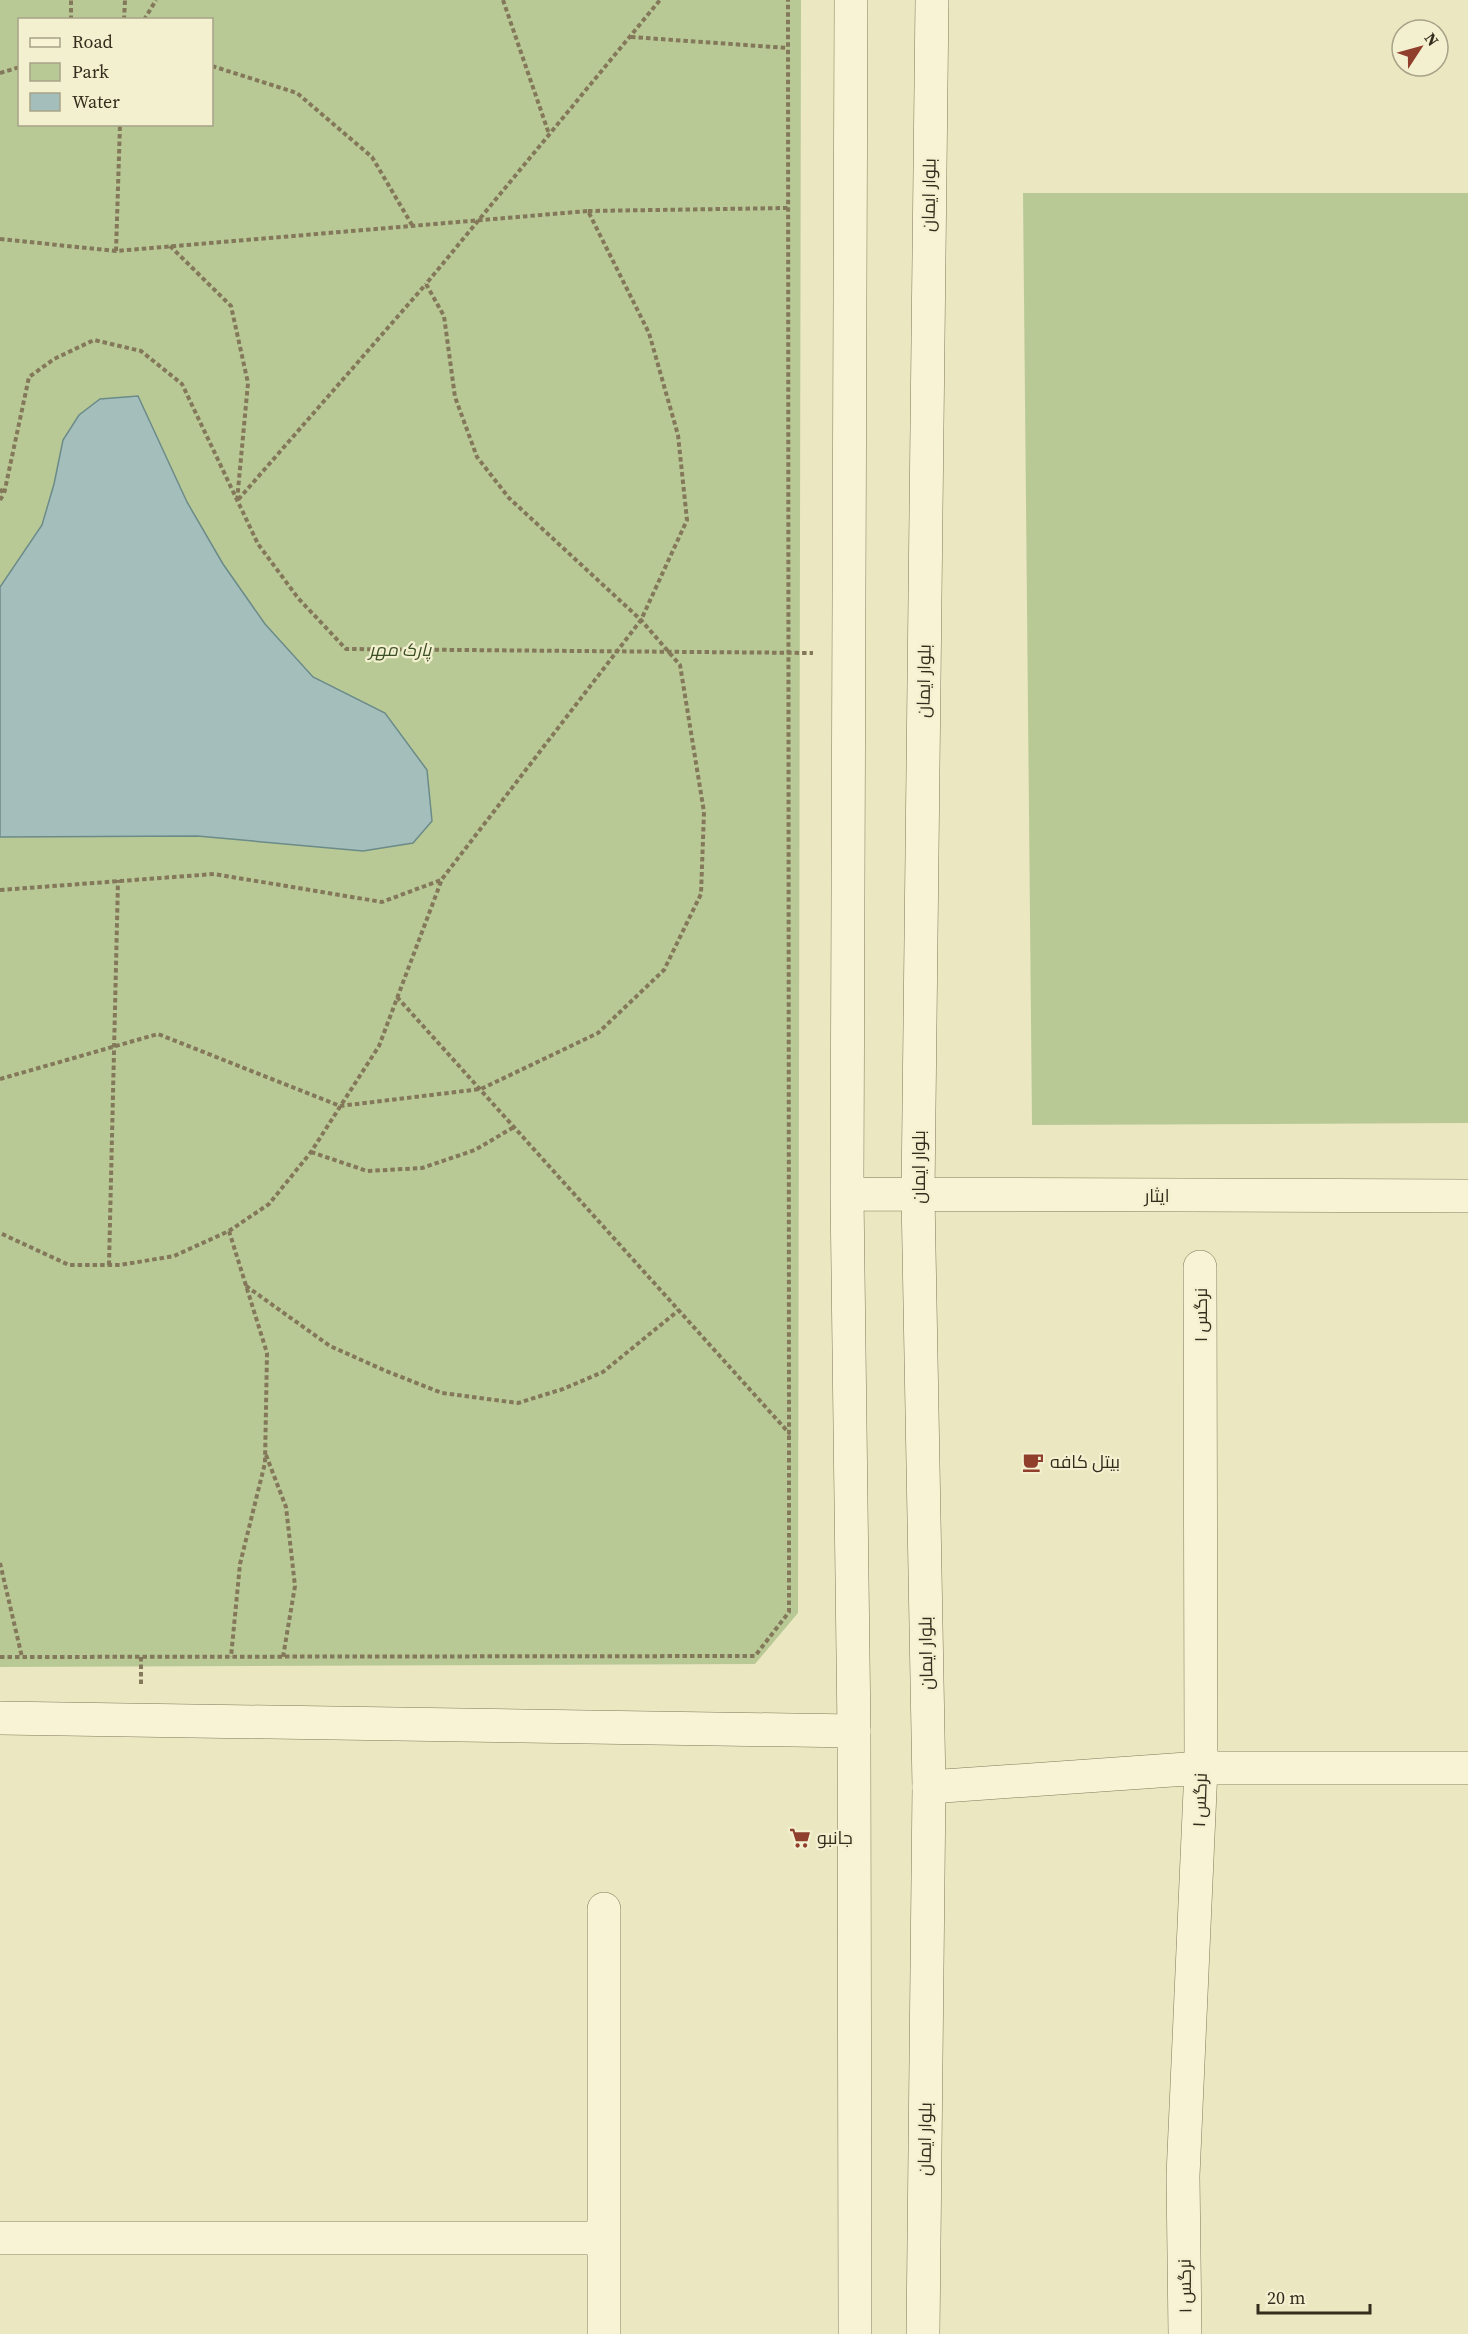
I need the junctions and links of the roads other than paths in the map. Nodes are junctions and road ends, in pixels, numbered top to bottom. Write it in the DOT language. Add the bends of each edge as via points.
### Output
graph roads {
  1 [pos="851,0"];
  2 [pos="932,0"];
  3 [pos="847,1194"];
  4 [pos="918,1195"];
  5 [pos="1468,1196"];
  6 [pos="1200,1267"];
  7 [pos="0,1718"];
  8 [pos="854,1731"];
  9 [pos="1201,1768"];
  10 [pos="1468,1768"];
  11 [pos="929,1787"];
  12 [pos="604,1909"];
  13 [pos="0,2238"];
  14 [pos="604,2238"];
  15 [pos="604,2334"];
  16 [pos="855,2334"];
  17 [pos="923,2334"];
  18 [pos="1185,2334"];
  1 -- 3 [label="street"];
  2 -- 4 [label="street, بلوار ایمان"];
  3 -- 4 [label="street, ایثار"];
  3 -- 8 [label="street"];
  4 -- 5 [label="street, ایثار"];
  4 -- 11 [label="street, بلوار ایمان"];
  6 -- 9 [label="street, نرگس ۱"];
  7 -- 8 [label="street"];
  8 -- 16 [label="street"];
  9 -- 10 [label="street"];
  9 -- 11 [label="street"];
  9 -- 18 [label="street, نرگس ۱" via="1183,2176"];
  11 -- 17 [label="street, بلوار ایمان"];
  12 -- 14 [label="street"];
  13 -- 14 [label="street"];
  14 -- 15 [label="street"];
}
